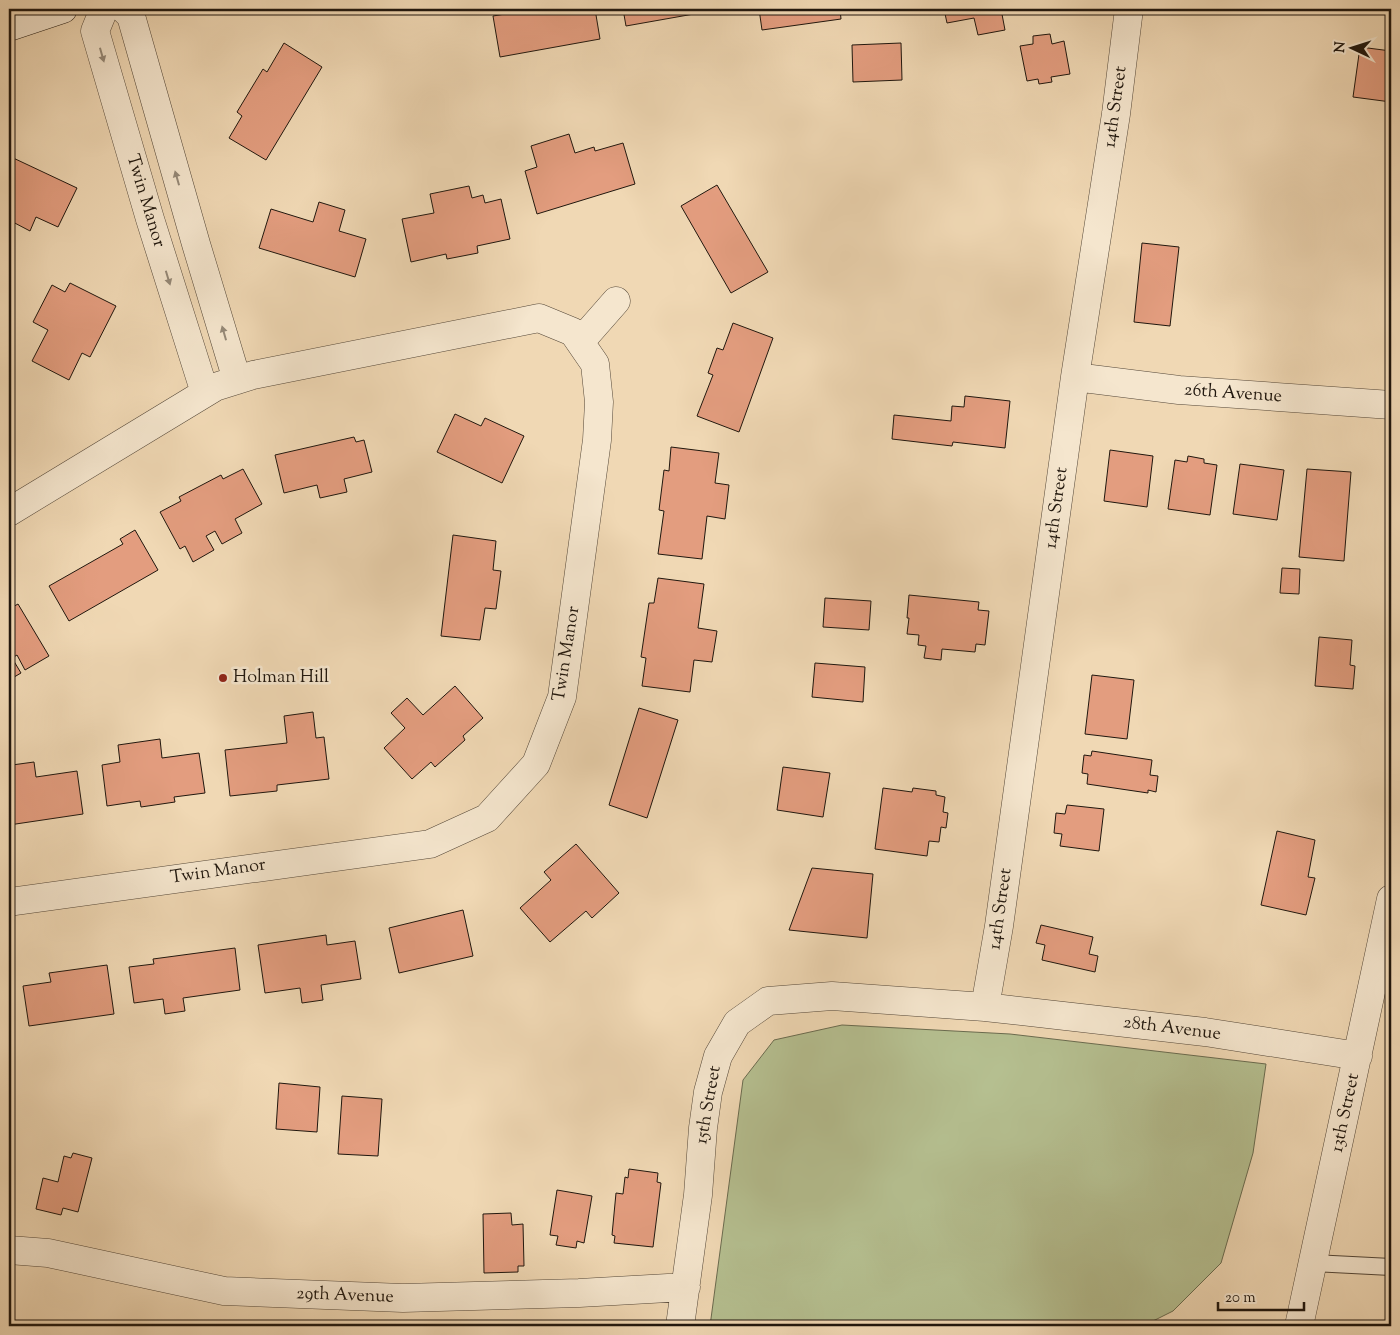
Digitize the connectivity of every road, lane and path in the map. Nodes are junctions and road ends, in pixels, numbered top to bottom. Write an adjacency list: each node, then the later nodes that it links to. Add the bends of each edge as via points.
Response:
1 (63, 9): 5 (street)
2 (104, 9): 10 (street, Twin Manor, one-way to 10, via 95,32 152,228)
3 (124, 9): 9 (street, Twin Manor, one-way to 3, via 131,16)
4 (1129, 9): 8 (street, 14th Street)
5 (9, 27)
6 (616, 301): 7 (street)
7 (580, 342): 9 (street, Twin Manor, via 573,332 539,318); 14 (street, Twin Manor, via 595,364 598,440 562,698 536,764 487,818 430,844)
8 (1075, 377): 11 (street, 26th Avenue, via 1179,390); 15 (street, 14th Street, via 1000,926)
9 (237, 380): 10 (street, Twin Manor)
10 (205, 393): 12 (street, Twin Manor)
11 (1391, 405)
12 (9, 512)
13 (1391, 899): 16 (street, 13th Street)
14 (9, 902)
15 (985, 1007): 16 (street, 28th Avenue, via 1205,1032); 20 (street, 15th Street, via 832,996 768,1001 737,1023 718,1056 708,1092)
16 (1358, 1056): 18 (street, 13th Street)
17 (9, 1250): 20 (street, 29th Avenue, via 48,1253 224,1292 402,1298 579,1294)
18 (1313, 1263): 19 (lane); 22 (street, 13th Street)
19 (1391, 1266)
20 (686, 1287): 21 (street, 15th Street)
21 (680, 1326)
22 (1299, 1326)

